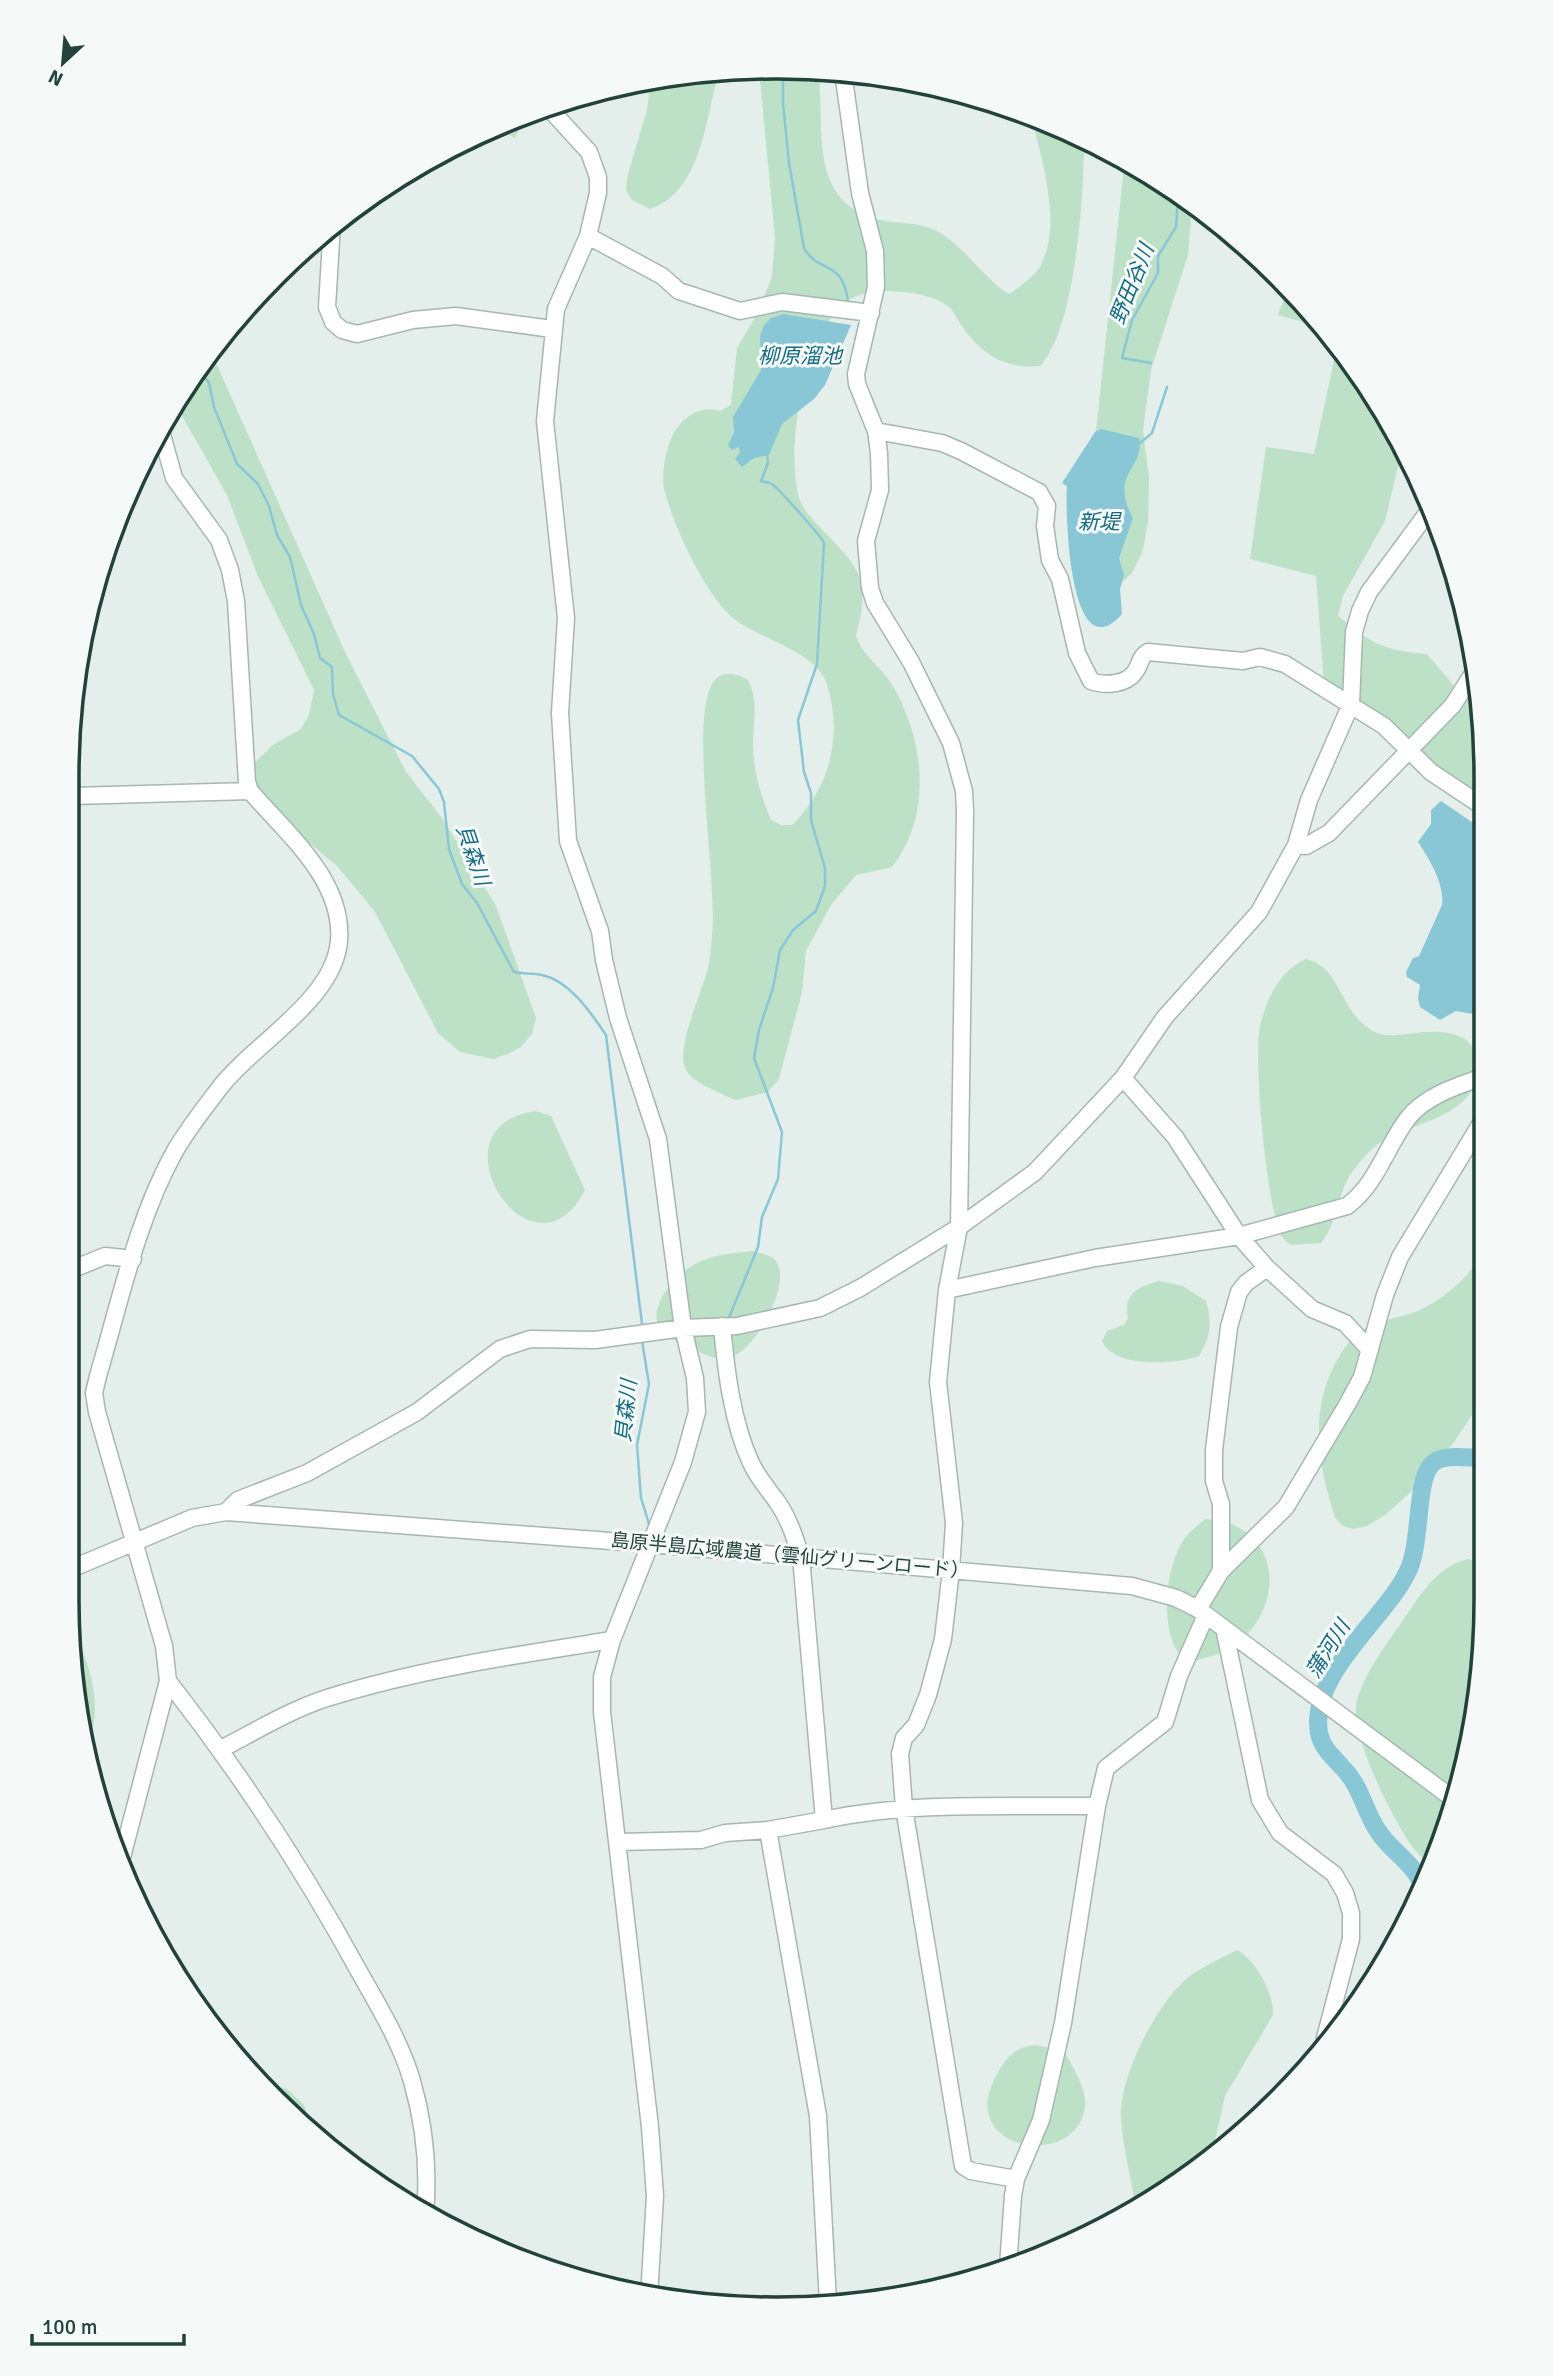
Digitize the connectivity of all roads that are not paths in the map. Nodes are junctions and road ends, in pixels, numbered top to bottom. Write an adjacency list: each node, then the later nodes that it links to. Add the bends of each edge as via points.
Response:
1 (844, 82): 5 (street, via 860,193 875,251 876,287)
2 (556, 115): 3 (street, via 595,163 598,192)
3 (588, 236): 5 (street, via 679,291 740,311 782,302); 6 (street, via 563,290)
4 (331, 240): 6 (street, via 327,307 342,330 357,334 413,320 456,316)
5 (857, 311): 7 (street, via 857,384)
6 (552, 329): 27 (street, via 545,421 566,618 559,713 568,841 600,931 618,1018 657,1139)
7 (876, 431): 11 (street, via 952,447 1039,492 1047,506 1050,560 1060,579 1077,653 1091,681 1126,680 1148,652 1243,661 1260,657 1285,664); 20 (street, via 880,490 866,541 870,588 951,743 964,791)
8 (164, 443): 13 (street, via 174,478 219,540 230,570)
9 (1424, 517): 11 (street, via 1360,611 1354,632)
10 (1468, 682): 12 (street, via 1453,705)
11 (1351, 704): 12 (street); 16 (street, via 1309,800)
12 (1410, 748): 15 (street, via 1431,772); 16 (street, via 1329,833 1306,846)
13 (250, 791): 14 (street); 22 (street, via 330,888 339,939 335,962 321,987 225,1081 193,1124 159,1185)
14 (79, 796)
15 (1474, 801)
16 (1296, 845): 17 (street, via 1259,912 1165,1017)
17 (1123, 1078): 20 (street, via 1035,1172); 21 (street, via 1175,1137)
18 (1474, 1080): 21 (street, via 1422,1104 1409,1117 1360,1197 1347,1206)
19 (1474, 1135): 28 (street, via 1400,1257)
20 (959, 1227): 25 (street); 26 (street, via 820,1308)
21 (1239, 1236): 24 (street); 25 (street, via 1095,1258)
22 (132, 1259): 23 (street, via 105,1256); 30 (street, via 94,1393)
23 (79, 1267)
24 (1266, 1268): 28 (street, via 1312,1309 1345,1323); 35 (street, via 1239,1292 1229,1327 1214,1450 1214,1481 1221,1504)
25 (947, 1290): 34 (street, via 938,1382 954,1523)
26 (722, 1326): 27 (street); 32 (street, via 742,1439 760,1480 791,1527)
27 (683, 1328): 29 (street, via 595,1340 530,1339 500,1349 417,1412 307,1473 238,1500); 31 (street, via 695,1378 697,1412 683,1462)
28 (1370, 1350): 35 (street, via 1348,1403 1286,1507)
29 (226, 1512): 30 (street, 島原半島広域農道（雲仙グリーンロード）, via 192,1518); 31 (street, 島原半島広域農道（雲仙グリーンロード）)
30 (134, 1542): 33 (street, 島原半島広域農道（雲仙グリーンロード）); 39 (street, via 164,1646)
31 (650, 1544): 32 (street, 島原半島広域農道（雲仙グリーンロード）); 38 (street)
32 (801, 1557): 34 (street, 島原半島広域農道（雲仙グリーンロード）); 44 (street)
33 (79, 1565)
34 (951, 1570): 36 (street, 島原半島広域農道（雲仙グリーンロード）, via 1132,1586 1176,1598); 43 (street, via 934,1672 916,1725 904,1738 900,1754)
35 (1221, 1571): 36 (street)
36 (1202, 1612): 37 (street, 島原半島広域農道（雲仙グリーンロード）); 42 (street, via 1165,1722 1107,1768)
37 (1224, 1628): 41 (street, 島原半島広域農道（雲仙グリーンロード）); 48 (street, via 1260,1800 1280,1833 1334,1874 1351,1913 1351,1939)
38 (612, 1640): 40 (street, via 412,1676 327,1698); 46 (street, via 602,1677 602,1712)
39 (167, 1681): 40 (street); 47 (street)
40 (221, 1749): 50 (street, via 341,1938 394,2036 412,2081 422,2132)
41 (1446, 1794)
42 (1097, 1806): 43 (street); 49 (street, via 1063,2023 1041,2120)
43 (904, 1808): 44 (street); 49 (street, via 962,2166)
44 (824, 1820): 45 (street)
45 (768, 1830): 46 (street, via 701,1840); 53 (street, via 818,2116)
46 (619, 1842): 52 (street, via 654,2182)
47 (125, 1847)
48 (1328, 2026)
49 (1016, 2179): 51 (street)
50 (426, 2203)
51 (1009, 2257)
52 (650, 2285)
53 (828, 2295)

